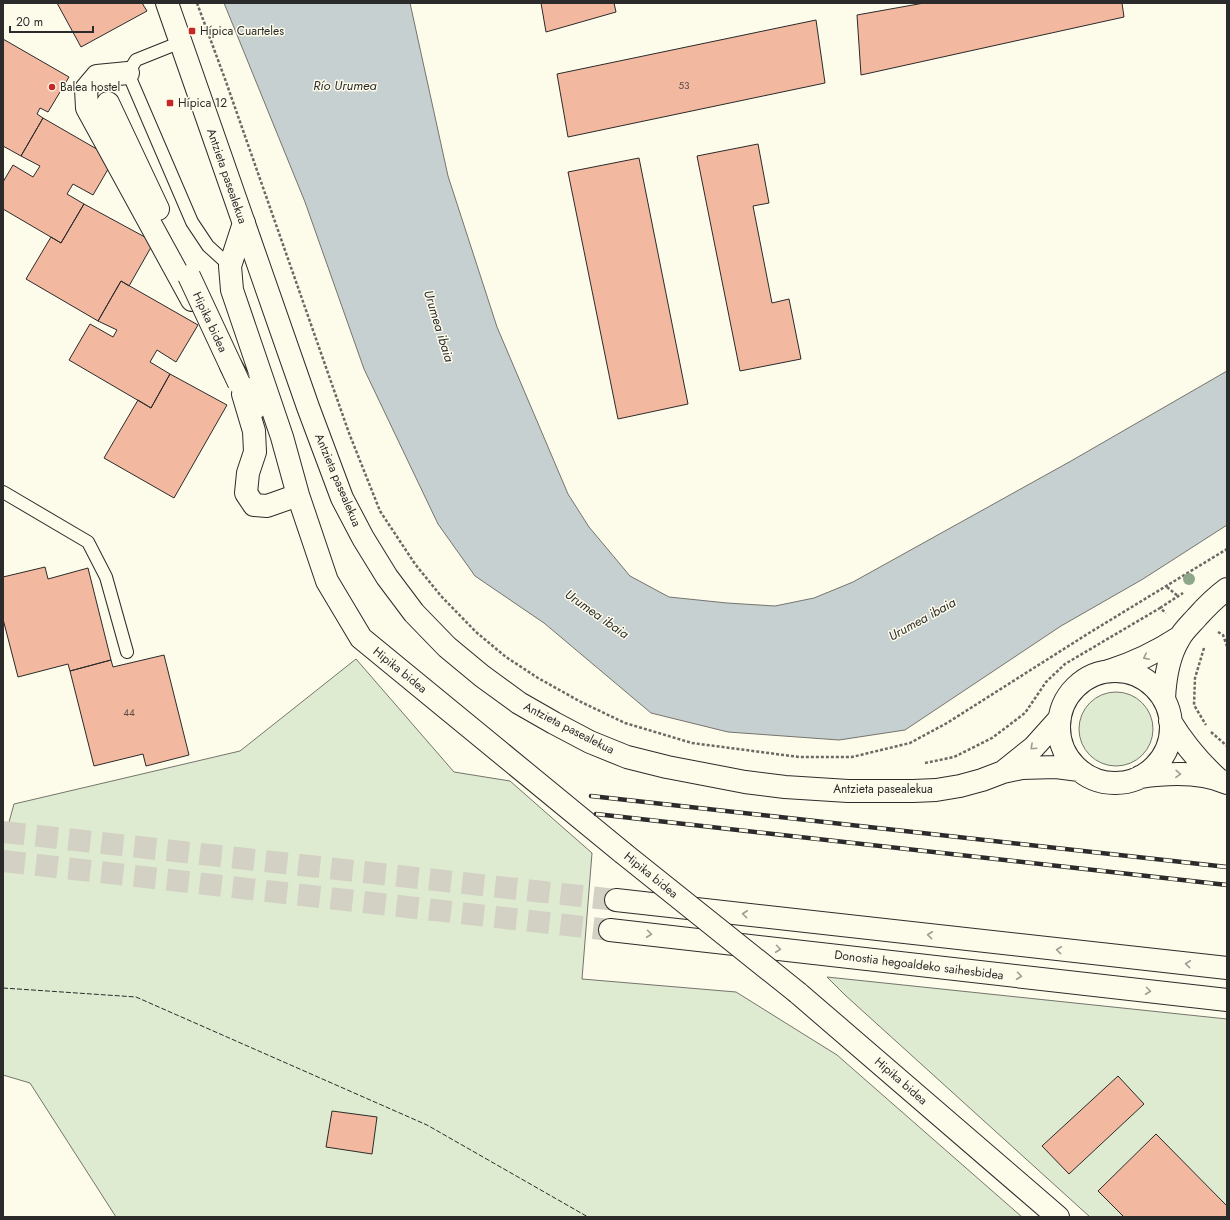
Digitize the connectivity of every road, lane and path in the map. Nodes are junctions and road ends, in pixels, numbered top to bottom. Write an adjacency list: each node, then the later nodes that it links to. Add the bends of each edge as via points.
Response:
1 (167, 3): 3 (main road, Antzieta pasealekua)
2 (197, 3): 14 (path, via 349,433 380,511 415,564 441,596 476,632 506,657 538,678 624,723 692,743 799,756 852,757 910,743 947,723)
3 (181, 42): 4 (lane, via 136,60); 6 (main road, Antzieta pasealekua)
4 (128, 73): 7 (lane, via 192,222 208,246); 8 (main road, via 97,76 86,89 87,108)
5 (108, 103): 11 (main road, Hipika bidea, bridge, via 239,383 254,431 255,452 248,473)
6 (244, 223): 7 (main road, Hipika bidea); 30 (main road, Antzieta pasealekua, via 342,498 363,538 387,577 414,613 447,646 519,703 590,742 627,757 744,782 848,790 913,791 960,786)
7 (230, 266): 12 (main road, Hipika bidea, via 232,290 282,437)
8 (255, 408)
9 (248, 435): 11 (main road, via 238,477)
10 (3, 492): 22 (lane, via 88,542 106,577)
11 (246, 494): 12 (main road, via 254,504 267,506)
12 (298, 495): 37 (main road, Hipika bidea, bridge, via 328,581 361,638 798,993)
13 (1227, 549): 14 (path)
14 (1167, 586): 16 (path)
15 (1227, 589): 19 (main road)
16 (1182, 600)
17 (1169, 615): 28 (path, via 1160,608 1065,664 1046,682 1025,713 992,738 954,757)
18 (1215, 628): 21 (path, via 1223,636)
19 (1180, 637): 23 (main road, one-way to 23, via 1140,660); 24 (main road, via 1168,667)
20 (1203, 645): 27 (path, via 1204,651 1195,678 1194,705 1208,730)
21 (1227, 646)
22 (127, 652)
23 (1109, 671): 24 (main road, via 1136,675 1147,681); 25 (main road, via 1082,682 1064,704)
24 (1164, 699): 26 (main road)
25 (1060, 718): 29 (main road, via 1063,747); 30 (main road, Antzieta pasealekua, one-way to 30, via 1034,747)
26 (1170, 721): 31 (main road, via 1167,748 1151,769); 32 (main road, via 1204,767)
27 (1227, 746)
28 (919, 765)
29 (1079, 770): 30 (main road, Antzieta pasealekua, via 1041,767); 31 (main road, via 1102,781 1128,781)
30 (1003, 772)
31 (1140, 777): 32 (main road, one-way to 32, via 1180,774)
32 (1223, 781)
33 (616, 900): 35 (main road, one-way to 33)
34 (610, 930): 36 (main road, Donostia hegoaldeko saihesbidea, one-way to 36)
35 (1227, 968)
36 (1227, 1000)
37 (1058, 1217)

